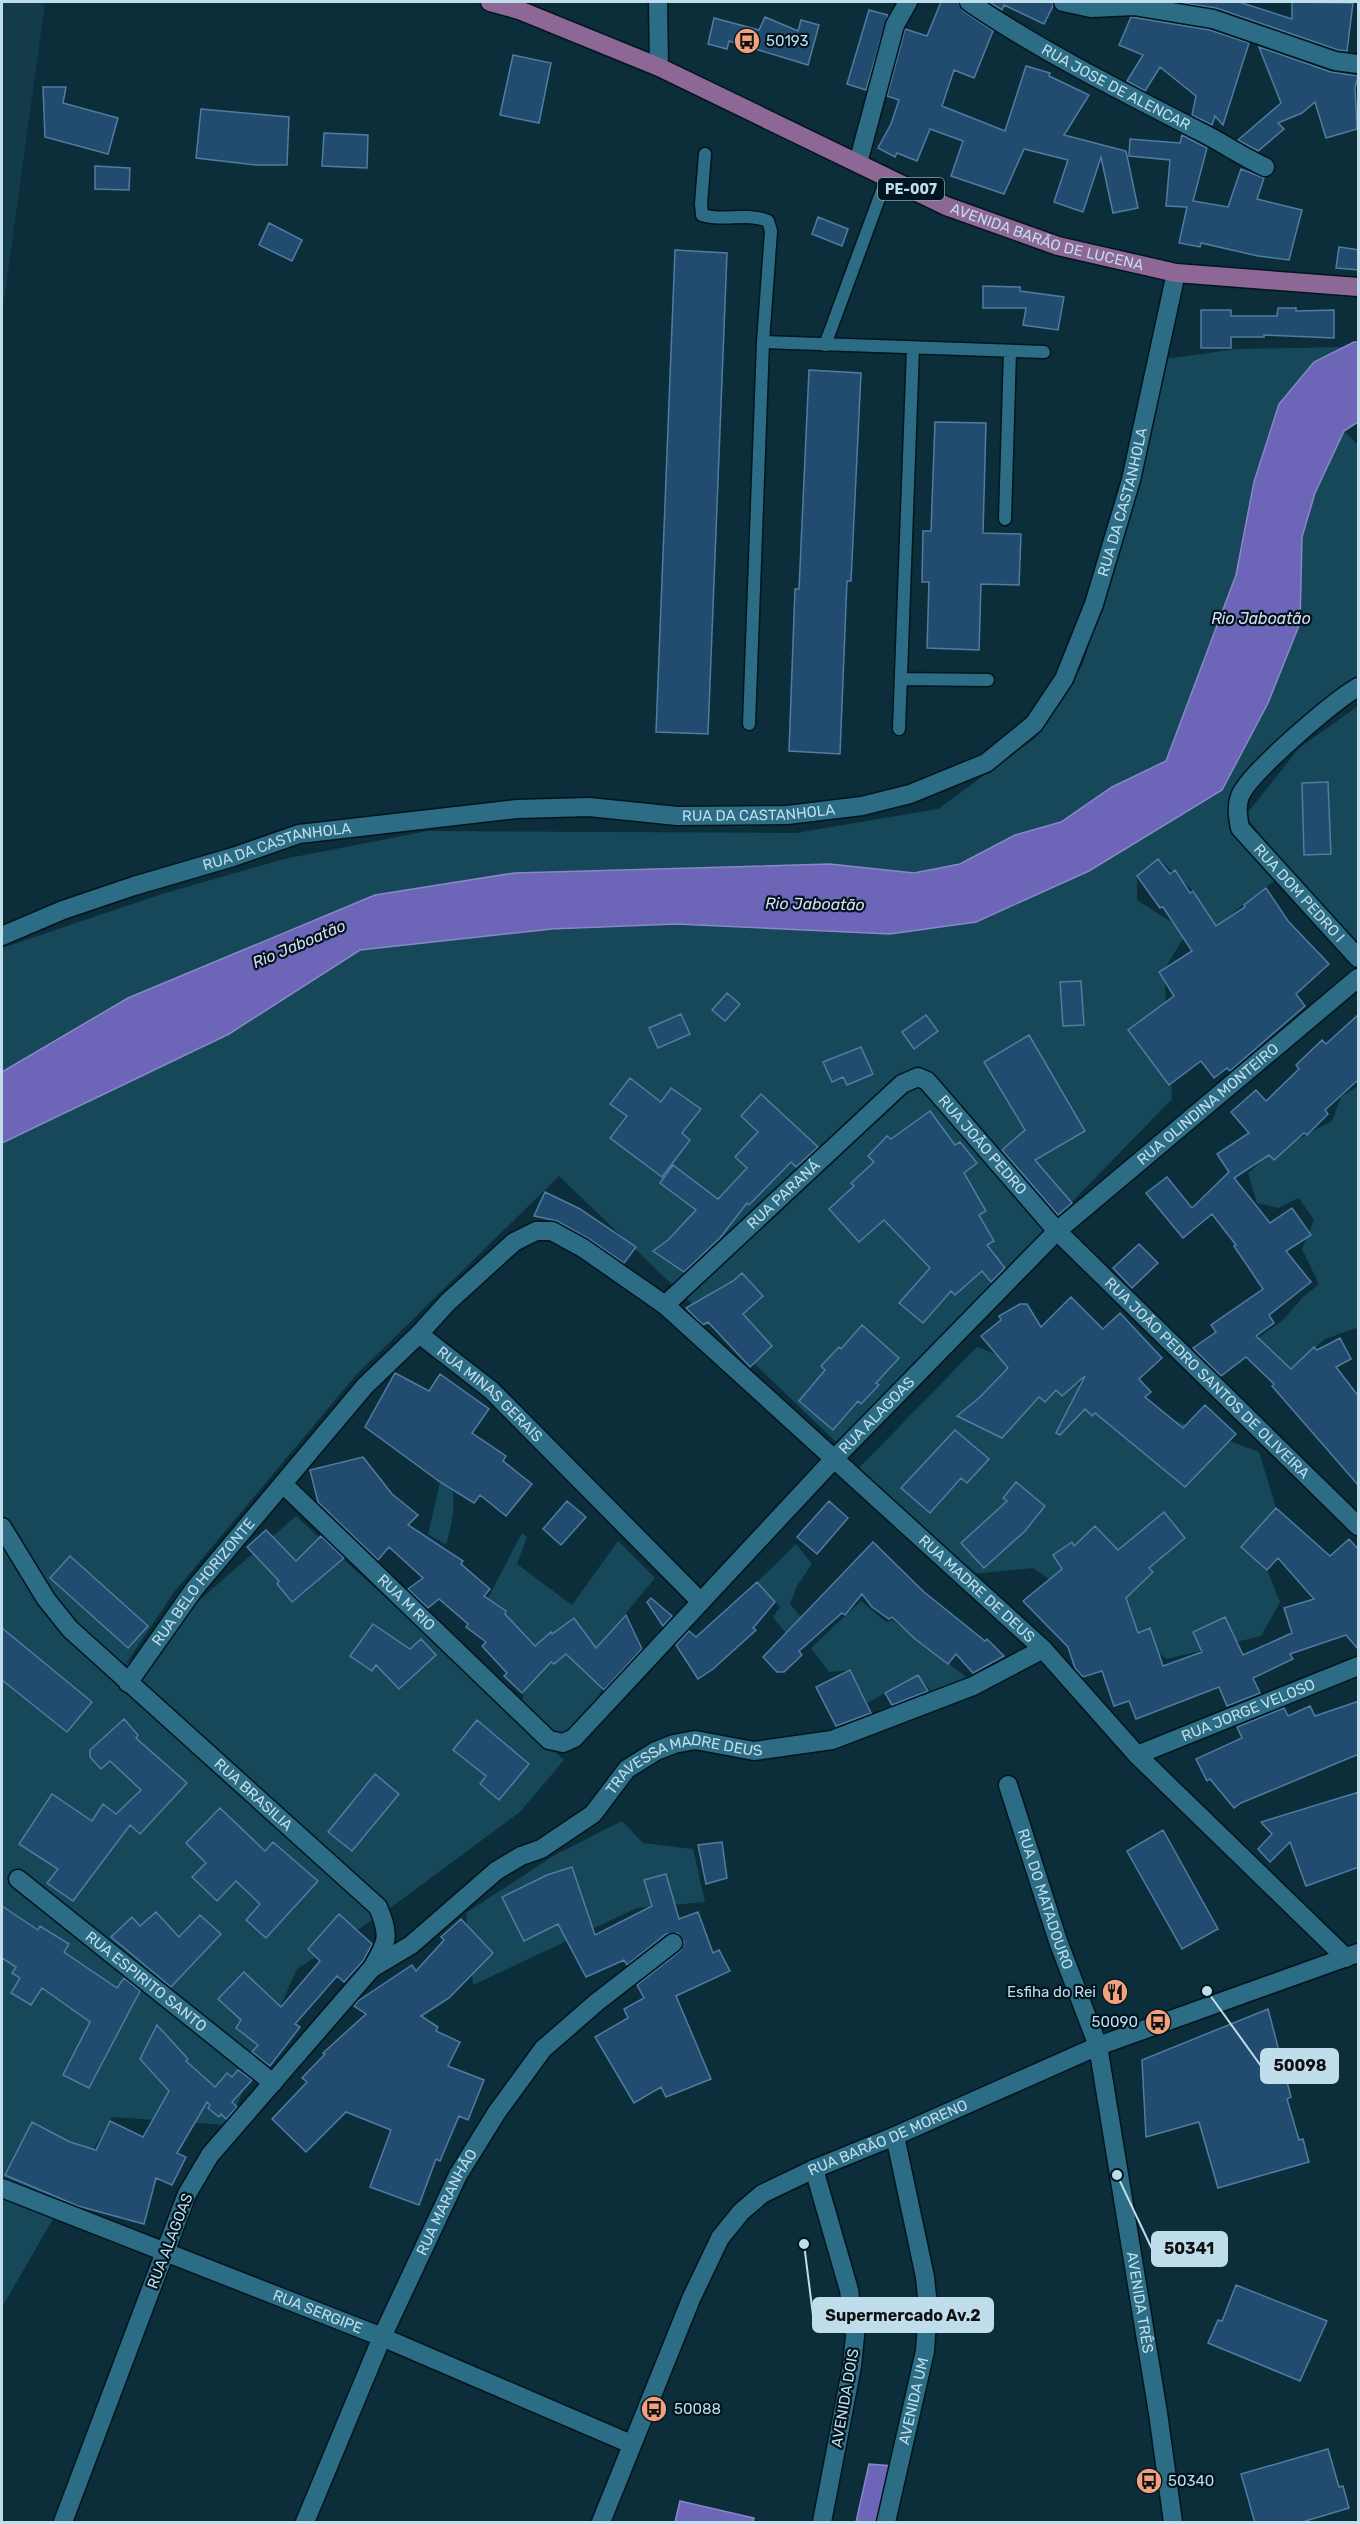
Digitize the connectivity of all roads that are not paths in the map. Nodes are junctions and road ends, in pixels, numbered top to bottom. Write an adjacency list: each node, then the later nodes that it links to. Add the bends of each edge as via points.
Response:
1 (490, 2): 8 (main road, AVENIDA BARÃO DE LUCENA / PE-007)
2 (658, 2): 8 (street)
3 (908, 2): 10 (street, via 895,26)
4 (969, 2): 11 (street, RUA JOSE DE ALENCAR, via 1134,99)
5 (1063, 2): 6 (street, via 1091,8)
6 (1135, 4): 7 (street, via 1213,19 1335,61)
7 (1359, 64)
8 (659, 67): 10 (main road, AVENIDA BARÃO DE LUCENA / PE-007)
9 (705, 154): 15 (lane, via 702,215 759,217 768,221 771,231)
10 (858, 163): 12 (main road, AVENIDA BARÃO DE LUCENA / PE-007)
11 (1265, 167)
12 (887, 177): 13 (main road, AVENIDA BARÃO DE LUCENA / PE-007, via 946,206 1058,246); 16 (lane)
13 (1176, 273): 14 (main road, AVENIDA BARÃO DE LUCENA / PE-007); 26 (street, RUA DA CASTANHOLA, via 1131,480 1094,604 1064,679 1034,724 986,763 900,796 862,806 788,815 677,816 589,807 517,809 299,834 63,910)
14 (1359, 287)
15 (763, 342): 16 (lane); 24 (lane)
16 (825, 345): 17 (lane)
17 (913, 348): 18 (lane); 21 (lane)
18 (1010, 351): 19 (lane); 20 (lane)
19 (1044, 352)
20 (1005, 519)
21 (901, 679): 22 (lane); 25 (lane)
22 (988, 680)
23 (1359, 687): 27 (street, RUA DOM PEDRO I, via 1266,764 1241,794 1237,808 1240,828)
24 (749, 724)
25 (899, 729)
26 (2, 936)
27 (1359, 958)
28 (1359, 978): 30 (street, RUA OLINDINA MONTEIRO)
29 (902, 1084): 30 (street, RUA JOÃO PEDRO, via 913,1077 927,1081); 31 (street, RUA PARANÁ)
30 (1057, 1231): 33 (street, RUA ALAGOAS); 35 (street, RUA JOÃO PEDRO SANTOS DE OLIVEIRA)
31 (665, 1305): 32 (street, RUA MADRE DE DEUS, via 583,1248 552,1231 536,1231 514,1242); 33 (street, RUA MADRE DE DEUS)
32 (419, 1334): 34 (street, via 365,1386); 37 (street, RUA MINAS GERAIS, via 491,1390)
33 (834, 1459): 37 (street, RUA ALAGOAS); 38 (street, RUA MADRE DE DEUS)
34 (283, 1484): 40 (street, RUA BELO HORIZONTE, via 195,1588); 41 (street, RUA M RIO)
35 (1359, 1526)
36 (2, 1527): 40 (street, RUA BRASILIA, via 46,1599 70,1629)
37 (701, 1602): 41 (street, RUA ALAGOAS, via 574,1738 556,1743)
38 (1043, 1649): 42 (street, RUA MADRE DE DEUS); 48 (street, TRAVESSA MADRE DEUS, via 973,1686 832,1740 754,1750 695,1740 656,1750 627,1769 593,1814 575,1828 496,1871 411,1945)
39 (1359, 1666): 42 (street, RUA JORGE VELOSO)
40 (128, 1683): 45 (street, RUA BRASILIA)
41 (530, 1722)
42 (1137, 1755): 47 (street, RUA MADRE DE DEUS)
43 (1008, 1785): 49 (street, RUA DO MATADOURO, via 1058,1941)
44 (18, 1879): 50 (street, RUA ESPIRITO SANTO)
45 (378, 1907): 48 (street, RUA ALAGOAS, via 388,1938)
46 (673, 1943): 55 (street, RUA MARANHÃO, via 543,2049 458,2175)
47 (1352, 1956): 49 (street, RUA BARÃO DE MORENO)
48 (372, 1968): 50 (street, RUA ALAGOAS)
49 (1098, 2046): 51 (street, RUA BARÃO DE MORENO); 62 (street, AVENIDA TRÊS)
50 (273, 2083): 54 (street, RUA ALAGOAS, via 210,2155 187,2194)
51 (895, 2136): 52 (street, RUA BARÃO DE MORENO); 61 (street, AVENIDA UM, via 926,2277 928,2307 925,2351)
52 (814, 2169): 56 (street, RUA BARÃO DE MORENO, via 762,2194 720,2238); 60 (street, AVENIDA DOIS, via 849,2290 855,2336)
53 (2, 2188): 54 (street, RUA SERGIPE)
54 (164, 2252): 55 (street, RUA SERGIPE); 57 (street, RUA ALAGOAS)
55 (382, 2337): 56 (street, RUA SERGIPE); 58 (street, RUA MARANHÃO)
56 (631, 2444): 59 (street, RUA BARÃO DE MORENO)
57 (63, 2523)
58 (305, 2523)
59 (601, 2523)
60 (822, 2523)
61 (886, 2523)
62 (1173, 2523)

